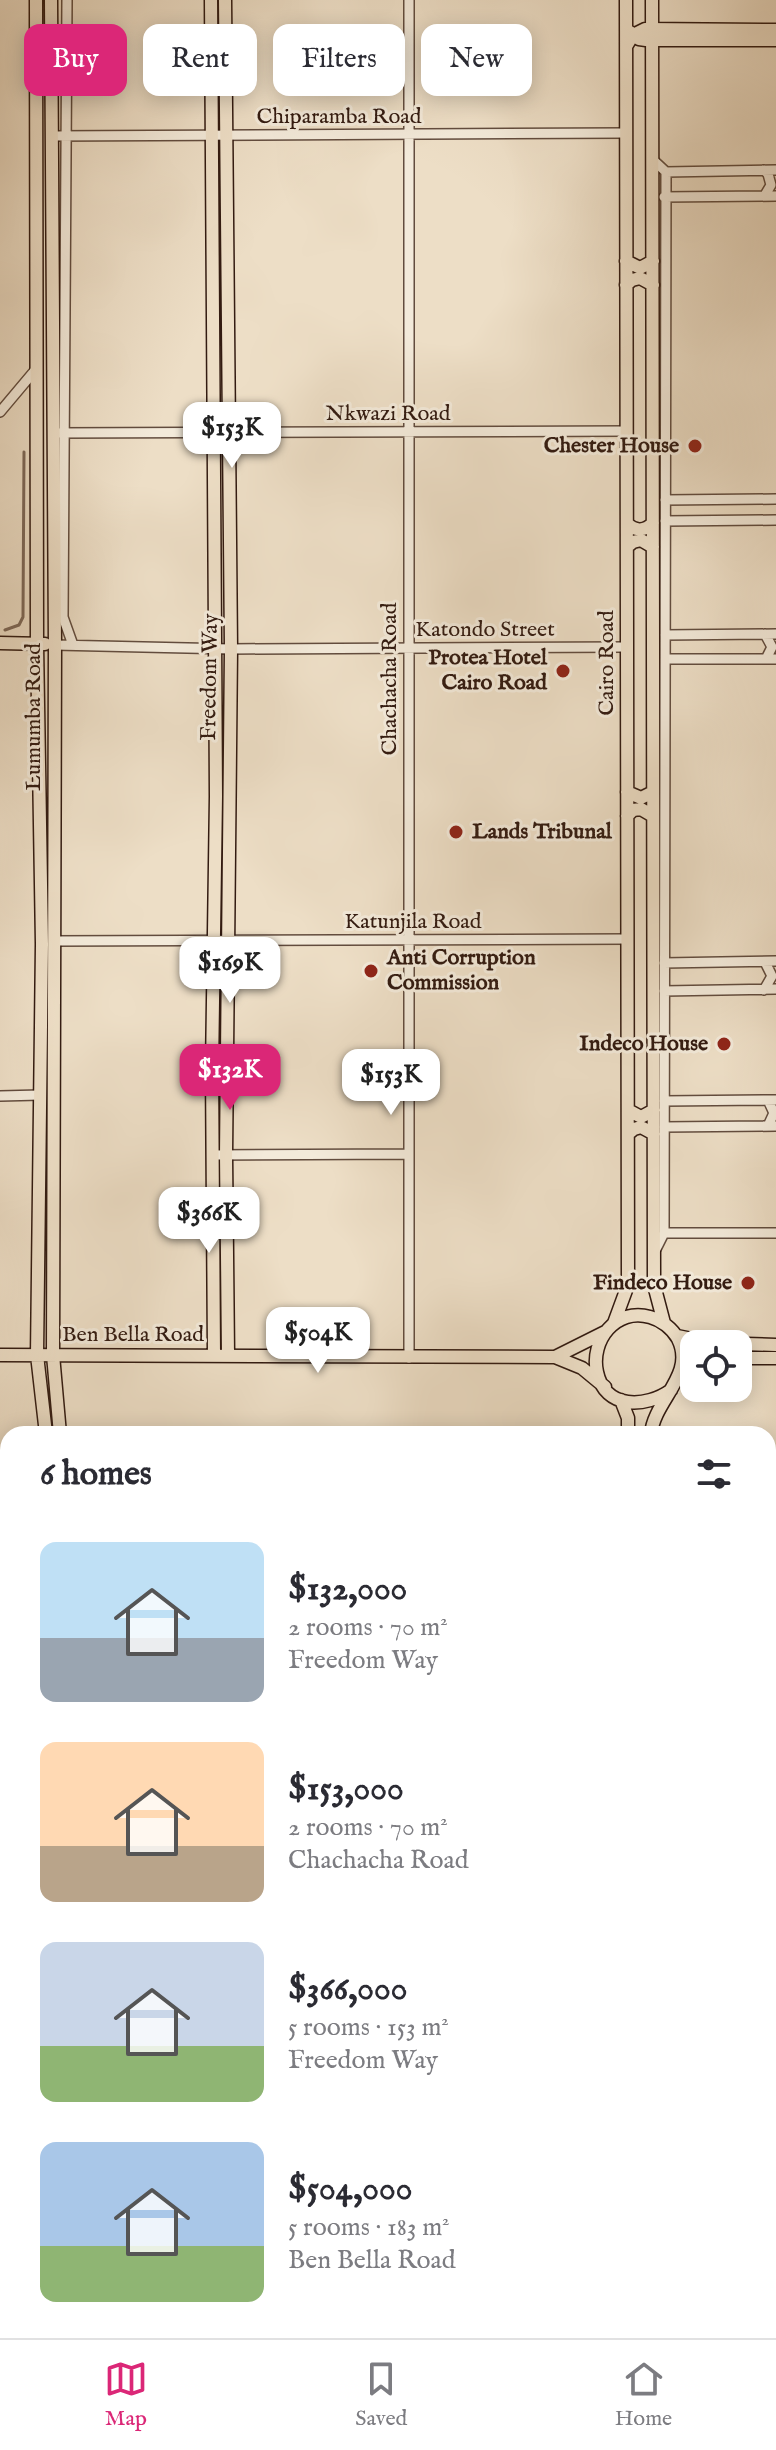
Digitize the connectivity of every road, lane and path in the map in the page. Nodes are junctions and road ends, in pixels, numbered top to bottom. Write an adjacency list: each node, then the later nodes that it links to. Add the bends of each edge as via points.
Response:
1 (36, 0): 34 (main road, Lumumba Road)
2 (51, 0): 18 (main road, Lumumba Road)
3 (67, 0): 19 (street)
4 (211, 0): 17 (main road, Freedom Way)
5 (225, 0): 17 (main road, Freedom Way)
6 (409, 0): 16 (street, Chachacha Road)
7 (626, 0): 9 (main road, Cairo Road)
8 (652, 6): 11 (main road, Cairo Road); 12 (main road)
9 (630, 30): 11 (main road); 15 (main road, Cairo Road)
10 (776, 30): 12 (main road)
11 (652, 34): 12 (main road); 14 (main road, Cairo Road)
12 (669, 34): 13 (main road); 14 (main road)
13 (776, 40)
14 (652, 56): 20 (main road, Cairo Road)
15 (626, 133): 16 (street, Chiparamba Road); 28 (main road, Cairo Road)
16 (409, 134): 17 (street, Chiparamba Road); 37 (street, Chachacha Road)
17 (218, 135): 19 (street, Chiparamba Road); 39 (main road, Freedom Way); 40 (main road, Freedom Way)
18 (51, 136): 19 (street, Chiparamba Road); 38 (main road, Lumumba Road)
19 (65, 136): 38 (street)
20 (652, 159): 23 (street); 27 (main road, Cairo Road)
21 (764, 170): 22 (street); 23 (street); 24 (street, via 771,185)
22 (776, 170)
23 (666, 172): 25 (street)
24 (765, 195): 25 (street); 26 (street)
25 (666, 196): 27 (street); 33 (street)
26 (776, 196)
27 (653, 206): 29 (main road, Cairo Road)
28 (626, 261): 29 (main road, via 640,268); 30 (main road, Cairo Road)
29 (653, 261): 31 (main road, Cairo Road)
30 (626, 285): 31 (main road, via 640,278); 36 (main road, Cairo Road)
31 (653, 285): 32 (main road, Cairo Road)
32 (653, 334): 33 (street); 42 (main road, Cairo Road)
33 (666, 348): 41 (street)
34 (37, 368): 35 (street); 54 (main road, Lumumba Road)
35 (0, 412)
36 (627, 431): 37 (street, Nkwazi Road); 47 (main road, Cairo Road)
37 (408, 432): 39 (street, Nkwazi Road); 59 (street, Chachacha Road)
38 (59, 433): 40 (street, Nkwazi Road); 55 (main road, Lumumba Road); 56 (street, via 63,617)
39 (230, 433): 40 (street, Nkwazi Road); 60 (main road, Freedom Way)
40 (214, 434): 58 (main road, Freedom Way)
41 (666, 437): 42 (street); 44 (street)
42 (653, 452): 46 (main road, Cairo Road)
43 (771, 499): 44 (street); 45 (street)
44 (665, 500): 46 (street)
45 (771, 520): 46 (street)
46 (659, 522): 47 (main road, via 641,530); 49 (main road, Cairo Road); 50 (street)
47 (627, 523): 48 (main road, Cairo Road)
48 (627, 547): 49 (main road, via 641,540); 57 (main road, Cairo Road)
49 (653, 547): 50 (main road, Cairo Road)
50 (659, 614): 52 (street); 64 (main road, Cairo Road)
51 (771, 634): 52 (street); 62 (street)
52 (665, 635): 61 (street)
53 (0, 643): 54 (main road)
54 (37, 644): 55 (main road); 83 (main road, Lumumba Road)
55 (55, 645): 56 (street, Katondo Street); 72 (main road, Lumumba Road)
56 (73, 645): 58 (street, Katondo Street)
57 (627, 647): 59 (street, Katondo Street); 65 (main road, Cairo Road)
58 (214, 648): 60 (street, Katondo Street); 73 (main road, Freedom Way)
59 (408, 648): 60 (street, Katondo Street); 71 (street, Chachacha Road)
60 (231, 649): 74 (main road, Freedom Way)
61 (665, 659): 62 (street); 63 (street)
62 (771, 659)
63 (665, 708): 64 (street); 69 (street)
64 (653, 717): 66 (main road, Cairo Road)
65 (627, 792): 66 (main road, via 641,798); 67 (main road, Cairo Road)
66 (653, 792): 68 (main road, Cairo Road)
67 (627, 816): 68 (main road, via 641,809); 70 (main road, Cairo Road)
68 (653, 816): 69 (main road, Cairo Road)
69 (659, 846): 76 (street); 80 (main road, Cairo Road)
70 (627, 939): 71 (street, Katunjila Road); 87 (main road, Cairo Road)
71 (408, 940): 74 (street, Katunjila Road); 91 (street, Chachacha Road)
72 (54, 941): 73 (street, Katunjila Road); 104 (main road, Lumumba Road)
73 (213, 941): 74 (street, Katunjila Road); 81 (main road, Freedom Way)
74 (228, 941): 82 (main road, Freedom Way)
75 (770, 962): 76 (street); 78 (street, via 772,976)
76 (664, 963): 79 (street)
77 (776, 989): 78 (street)
78 (764, 990): 79 (street)
79 (664, 991): 80 (street)
80 (659, 1025): 86 (main road, Cairo Road)
81 (212, 1069): 82 (main road); 92 (main road, Freedom Way)
82 (227, 1069): 92 (main road, Freedom Way)
83 (40, 1095): 84 (street); 103 (main road, Lumumba Road)
84 (0, 1096)
85 (772, 1100): 86 (street); 88 (street)
86 (659, 1106): 87 (main road, via 641,1117); 89 (main road, Cairo Road)
87 (628, 1110): 90 (main road, Cairo Road)
88 (772, 1126): 89 (street)
89 (659, 1131): 90 (main road, via 641,1127); 93 (main road, Cairo Road)
90 (628, 1134): 98 (main road, Cairo Road, via 628,1285)
91 (408, 1154): 92 (street); 107 (street, Chachacha Road)
92 (220, 1155): 105 (main road, Freedom Way)
93 (659, 1170): 94 (street); 96 (main road, Cairo Road)
94 (664, 1233): 95 (street); 96 (street)
95 (776, 1233)
96 (654, 1252): 97 (main road, Cairo Road, via 654,1285)
97 (664, 1323): 98 (main road, via 636,1315); 99 (main road)
98 (610, 1328): 106 (main road, Ben Bella Road); 111 (main road, via 599,1343 596,1360)
99 (677, 1336): 100 (main road); 101 (main road)
100 (776, 1345)
101 (680, 1348)
102 (0, 1355): 103 (main road, Ben Bella Road)
103 (37, 1355): 104 (main road, Ben Bella Road); 114 (main road, Lumumba Road)
104 (53, 1355): 105 (main road, Ben Bella Road); 115 (main road, Lumumba Road)
105 (221, 1355): 107 (main road, Ben Bella Road)
106 (555, 1357): 107 (main road, Ben Bella Road); 111 (main road, Ben Bella Road, via 582,1368)
107 (409, 1358)
108 (752, 1358): 109 (main road)
109 (776, 1358)
110 (680, 1375): 112 (main road)
111 (605, 1387): 113 (main road)
112 (671, 1390): 113 (main road, via 647,1403); 117 (main road)
113 (621, 1400): 116 (main road)
114 (45, 1426)
115 (59, 1426)
116 (628, 1426)
117 (652, 1426)

